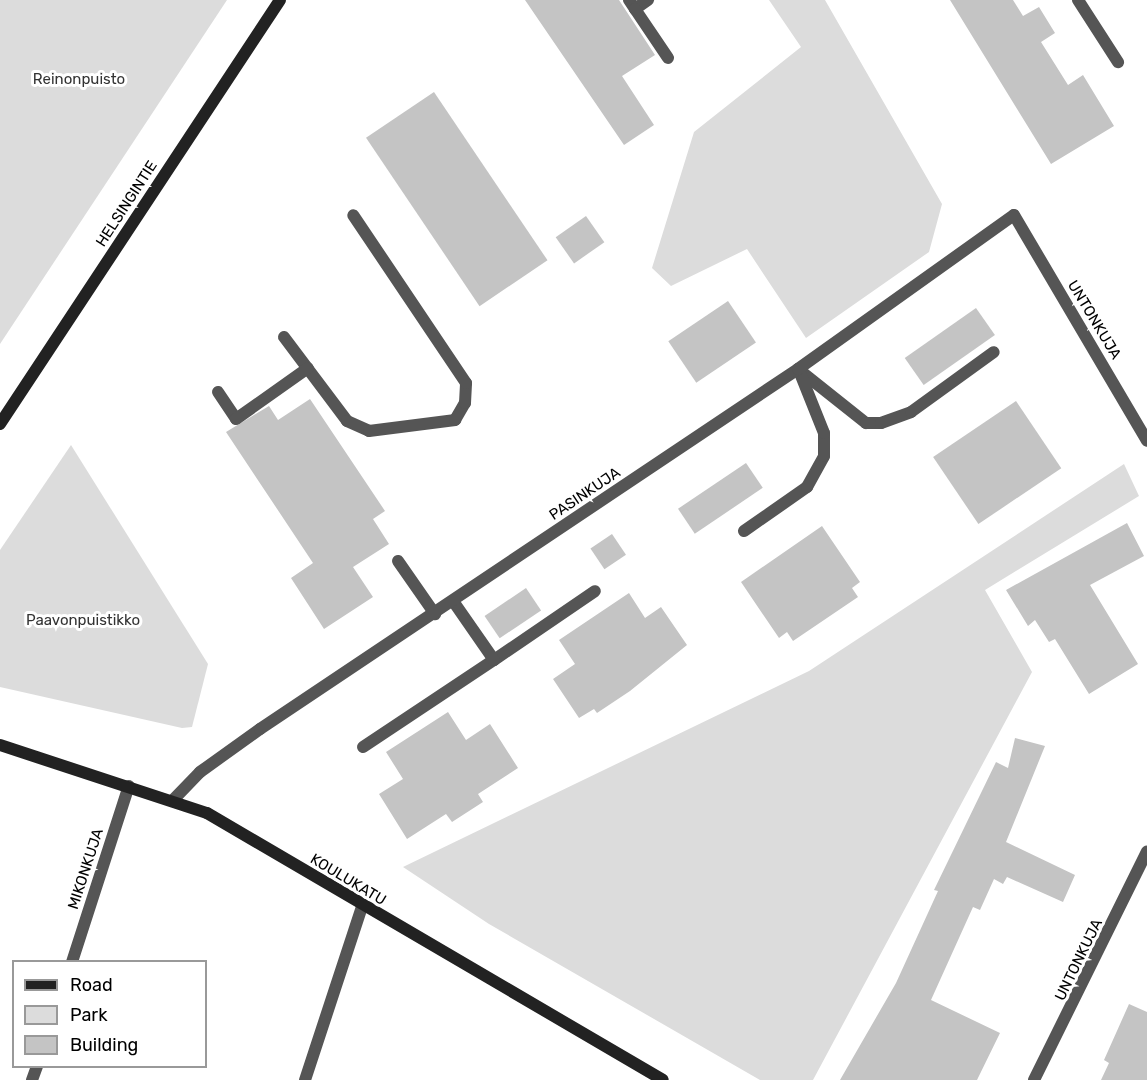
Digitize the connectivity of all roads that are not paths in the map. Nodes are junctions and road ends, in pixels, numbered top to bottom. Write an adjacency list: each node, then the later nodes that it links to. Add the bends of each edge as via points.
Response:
1 (280, 0): 14 (street, HELSINGINTIE)
2 (648, 0): 4 (street)
3 (1078, 0): 6 (street)
4 (632, 4): 5 (street)
5 (668, 58)
6 (1118, 62)
7 (353, 215): 11 (street, via 466,383 465,404 455,420 369,431 347,421)
8 (1014, 215): 12 (street, PASINKUJA); 15 (street, UNTONKUJA)
9 (284, 337): 11 (street)
10 (994, 352): 12 (street, via 911,412 881,423 866,423)
11 (308, 369): 13 (street, via 236,419)
12 (798, 369): 16 (street, via 824,433 824,456 807,487); 19 (street, PASINKUJA)
13 (218, 392)
14 (0, 424)
15 (1147, 441)
16 (744, 531)
17 (398, 561): 20 (street)
18 (595, 591): 21 (street)
19 (453, 601): 20 (street, PASINKUJA); 21 (street)
20 (435, 614): 25 (street, PASINKUJA, via 260,729 200,772)
21 (494, 660): 23 (street)
22 (0, 745): 24 (street, KOULUKATU)
23 (363, 747)
24 (129, 786): 25 (street, KOULUKATU); 28 (street, MIKONKUJA)
25 (174, 799): 27 (street, KOULUKATU, via 207,813)
26 (1147, 851): 31 (street, UNTONKUJA)
27 (362, 907): 29 (street); 30 (street, KOULUKATU)
28 (73, 960)
29 (305, 1080)
30 (663, 1080)
31 (1035, 1080)

